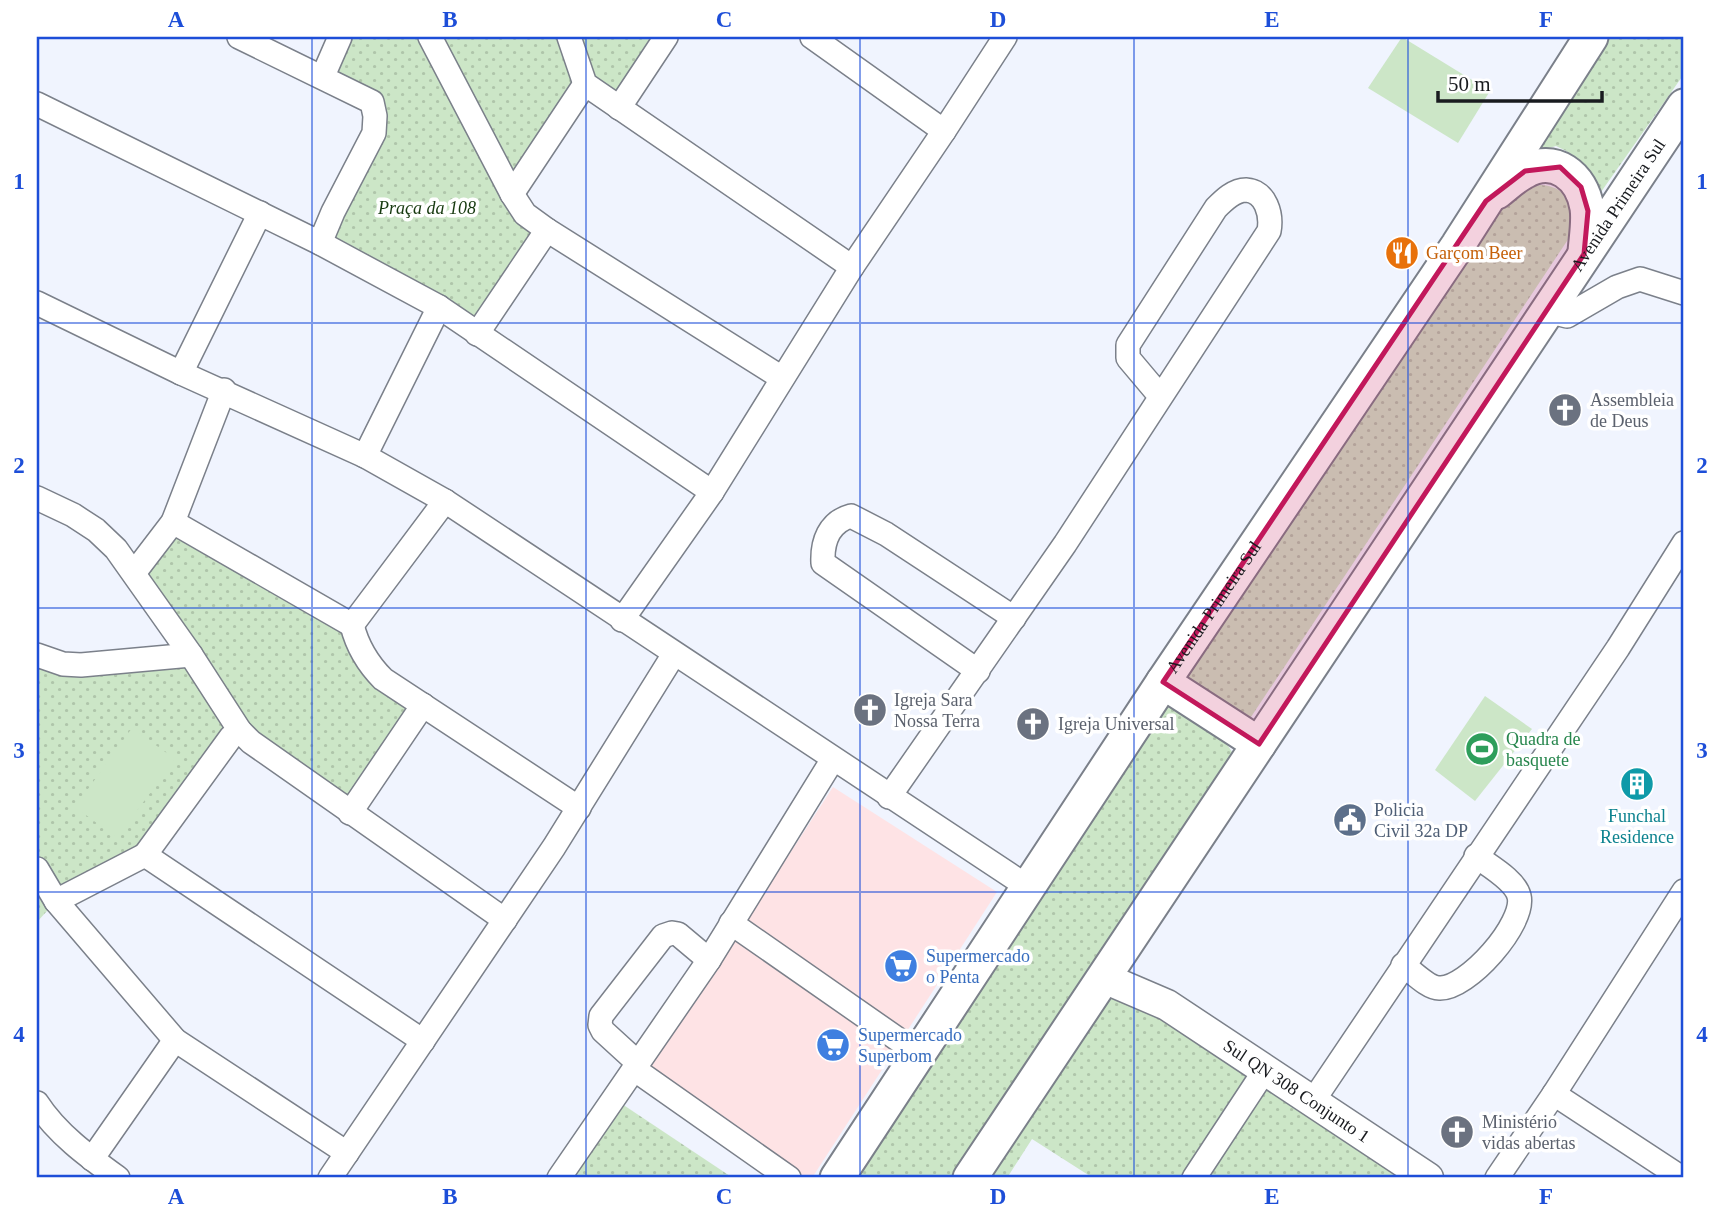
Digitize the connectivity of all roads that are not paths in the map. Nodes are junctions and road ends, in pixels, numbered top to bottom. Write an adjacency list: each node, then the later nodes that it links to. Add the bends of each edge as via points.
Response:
1 (239, 37): 9 (street)
2 (340, 37): 9 (street)
3 (430, 37): 15 (street)
4 (569, 37): 10 (street)
5 (666, 37): 13 (street)
6 (812, 37): 14 (street)
7 (1004, 37): 14 (street)
8 (1591, 37): 16 (main road, Avenida Primeira Sul)
9 (323, 76): 19 (street, via 372,102 376,126)
10 (585, 84): 13 (street); 15 (street)
11 (37, 104): 17 (street)
12 (1684, 106): 20 (main road, Avenida Primeira Sul)
13 (618, 108): 21 (street)
14 (944, 131): 21 (street)
15 (512, 194): 18 (street, via 525,214)
16 (1486, 201): 20 (main road, via 1525,171 1560,167 1575,178 1585,196); 45 (main road, Avenida Primeira Sul)
17 (260, 213): 19 (street); 27 (street)
18 (547, 230): 26 (street); 28 (street)
19 (320, 243): 24 (street)
20 (1584, 254): 25 (main road, Avenida Primeira Sul)
21 (852, 267): 28 (street)
22 (1684, 293): 25 (street, via 1640,279 1616,287 1567,316)
23 (37, 303): 27 (street)
24 (439, 307): 26 (street); 31 (street)
25 (1547, 311): 48 (main road, Avenida Primeira Sul)
26 (477, 334): 32 (street)
27 (181, 373): 29 (street)
28 (782, 377): 32 (street)
29 (224, 390): 31 (street); 35 (street)
30 (1160, 397): 30 (street, via 1269,231 1269,213 1257,193 1237,192 1216,208 1128,345 1128,358); 38 (street)
31 (365, 456): 34 (street)
32 (712, 492): 39 (street)
33 (37, 498): 37 (street, via 96,530)
34 (444, 501): 39 (street); 40 (street)
35 (173, 522): 37 (street); 40 (street)
36 (1684, 543): 54 (street)
37 (135, 573): 42 (street)
38 (1014, 618): 44 (street); 44 (street, via 851,516 828,533 823,563)
39 (622, 620): 41 (street)
40 (352, 625): 46 (street, via 375,671)
41 (674, 654): 49 (street); 51 (street)
42 (191, 655): 43 (street, via 81,665); 47 (street)
43 (37, 656)
44 (978, 671): 50 (street)
45 (1163, 682): 48 (main road); 56 (main road, Avenida Primeira Sul)
46 (423, 705): 51 (street); 52 (street)
47 (240, 731): 52 (street); 53 (street)
48 (1259, 744): 63 (main road, Avenida Primeira Sul)
49 (833, 759): 50 (street); 60 (street)
50 (889, 797): 56 (street)
51 (579, 808): 59 (street)
52 (350, 813): 59 (street)
53 (145, 855): 58 (street); 65 (street)
54 (1476, 856): 62 (street); 62 (street, via 1518,892 1518,911 1507,931 1473,974 1444,989 1435,988)
55 (37, 869): 58 (street)
56 (1028, 887): 66 (main road, Avenida Primeira Sul)
57 (1683, 897): 69 (street)
58 (56, 901): 64 (street)
59 (505, 920): 65 (street)
60 (731, 923): 61 (street); 66 (street)
61 (709, 960): 67 (street); 67 (street, via 677,934 663,936 601,1016 603,1031)
62 (1403, 965): 70 (street)
63 (1111, 968): 68 (street, Sul QN 308 Conjunto 1); 79 (main road, Avenida Primeira Sul)
64 (175, 1040): 72 (street); 73 (street)
65 (423, 1041): 72 (street)
66 (919, 1054): 78 (main road, Avenida Primeira Sul)
67 (636, 1066): 76 (street); 77 (street)
68 (1265, 1070): 70 (street, Sul QN 308 Conjunto 1); 80 (street)
69 (1554, 1094): 82 (street); 83 (street)
70 (1313, 1101): 81 (street, Sul QN 308 Conjunto 1)
71 (40, 1120): 73 (street)
72 (347, 1153): 75 (street)
73 (92, 1159): 74 (street)
74 (118, 1178)
75 (330, 1178)
76 (559, 1178)
77 (789, 1178)
78 (836, 1178)
79 (970, 1178)
80 (1194, 1178)
81 (1428, 1178)
82 (1497, 1178)
83 (1682, 1178)

